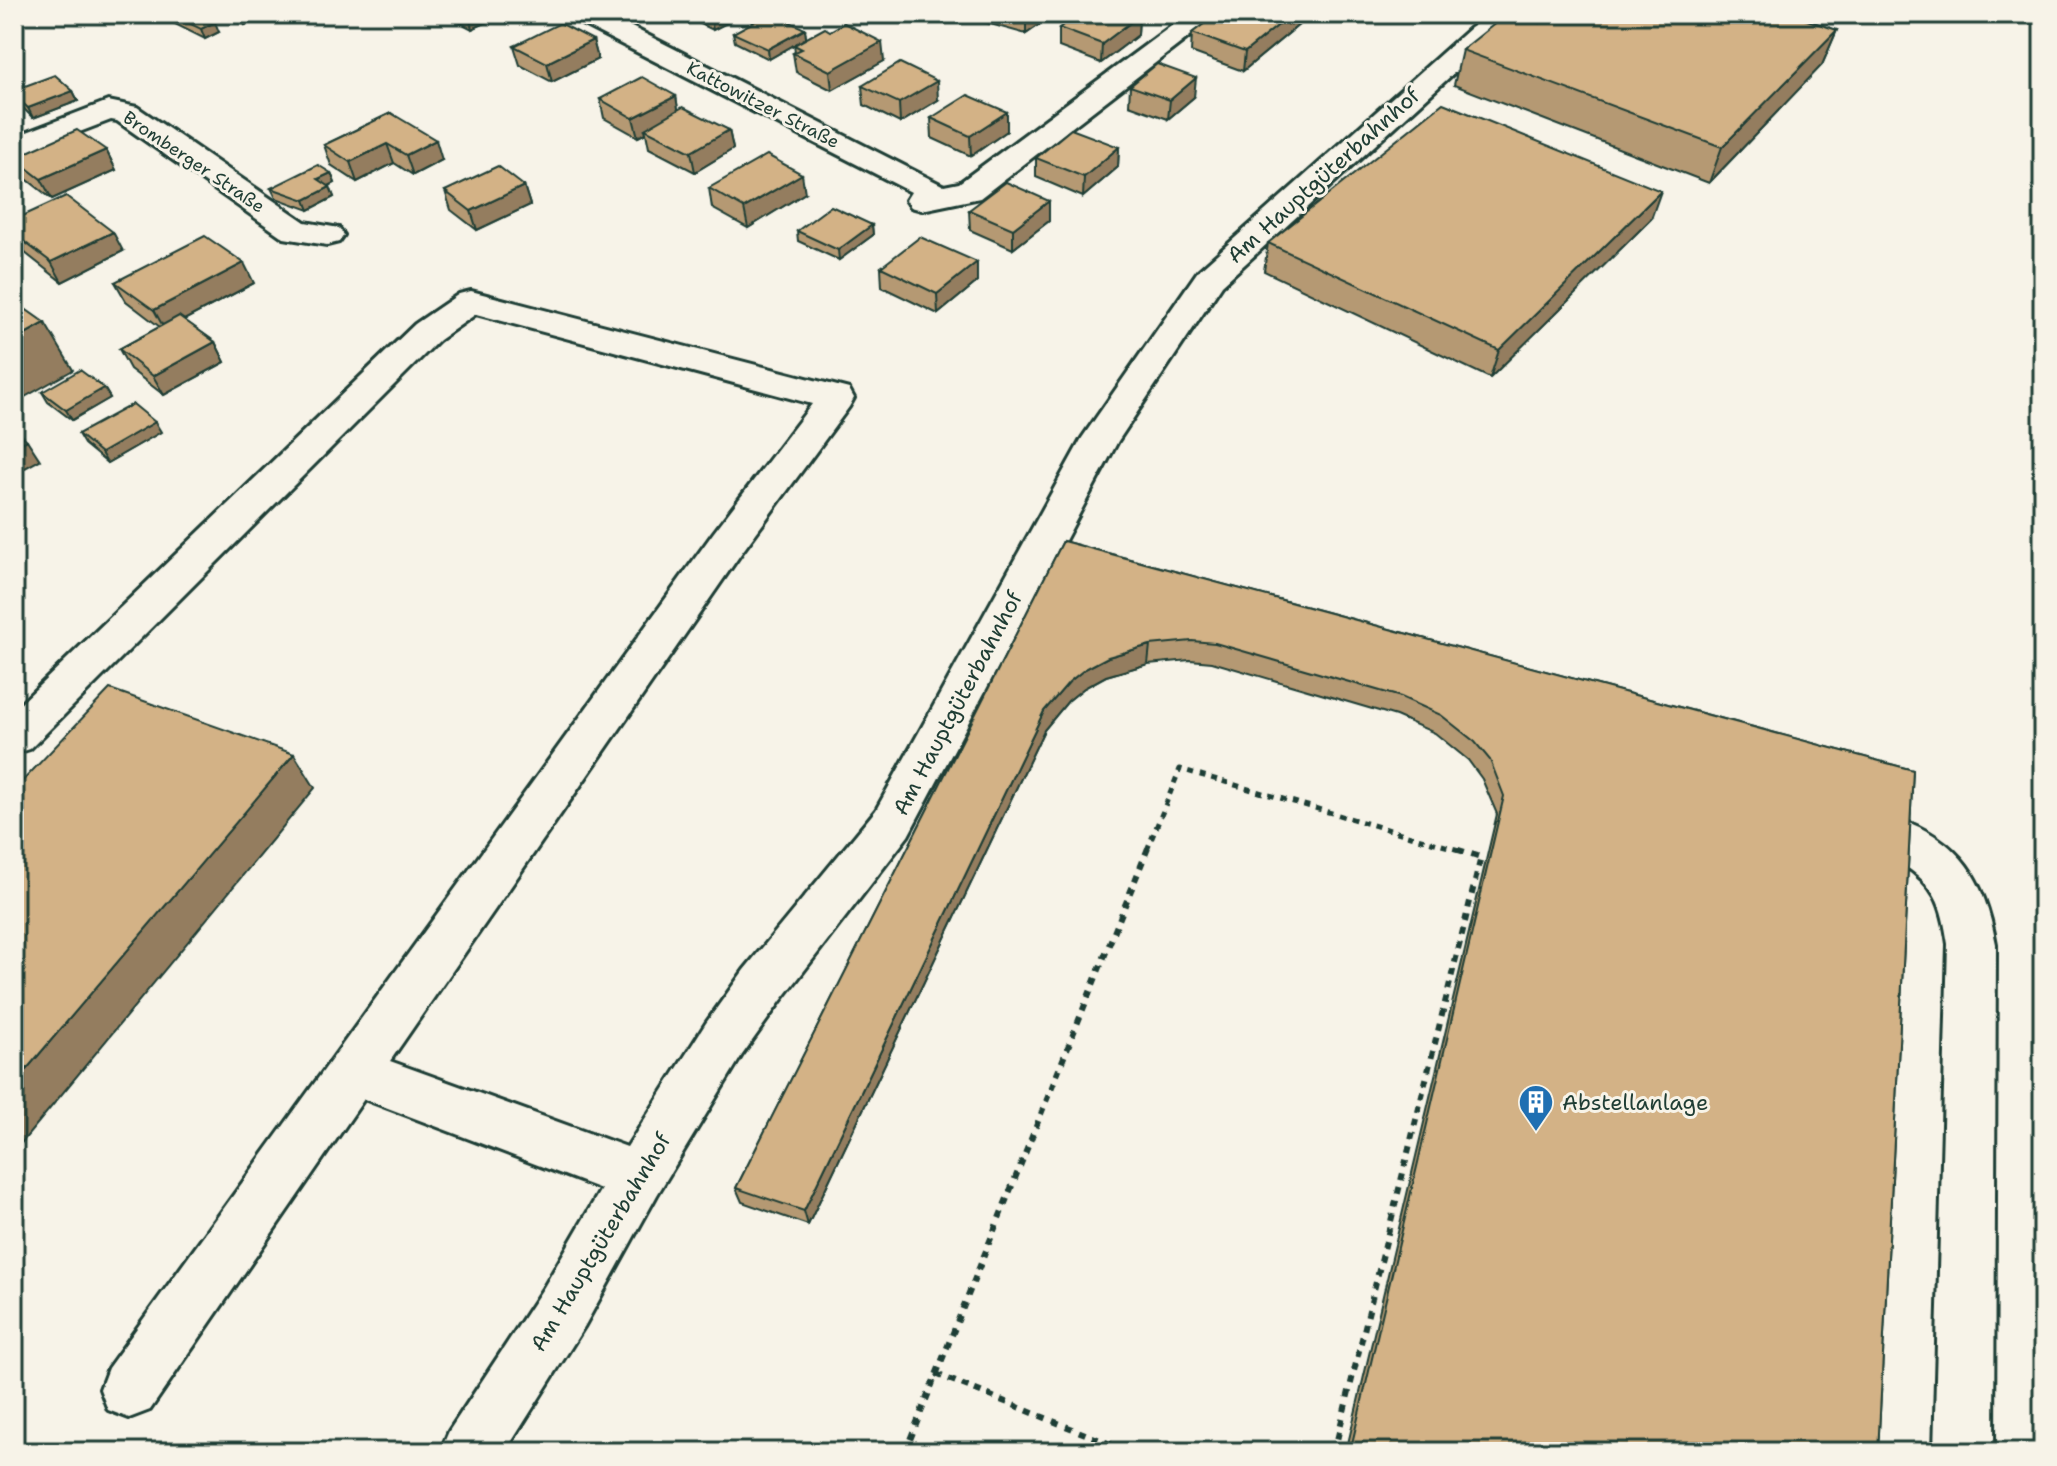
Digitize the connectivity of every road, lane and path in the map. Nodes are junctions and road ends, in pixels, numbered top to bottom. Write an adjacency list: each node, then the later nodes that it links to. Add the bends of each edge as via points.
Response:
1 (584, 14): 2 (street, Kattowitzer Straße, via 930,189 922,200 969,191 1193,23)
2 (1188, 14)
3 (1511, 14): 9 (street, Am Hauptgüterbahnhof, via 1480,34 1210,278 1101,438 892,823 749,1003)
4 (14, 148): 5 (street, Bromberger Straße, via 108,110 126,113 296,231)
5 (327, 235)
6 (14, 737): 8 (street, via 427,332 471,302 836,398 728,542)
7 (1897, 837): 16 (street, via 1955,881 1968,913 1972,944)
8 (354, 1072): 9 (street); 11 (street)
9 (638, 1177): 12 (street, Am Hauptgüterbahnhof, via 564,1307)
10 (936, 1374): 13 (path); 14 (path); 15 (path, via 1180,769 1481,857)
11 (129, 1389)
12 (470, 1452)
13 (905, 1452)
14 (1130, 1452)
15 (1334, 1452)
16 (1964, 1452)

